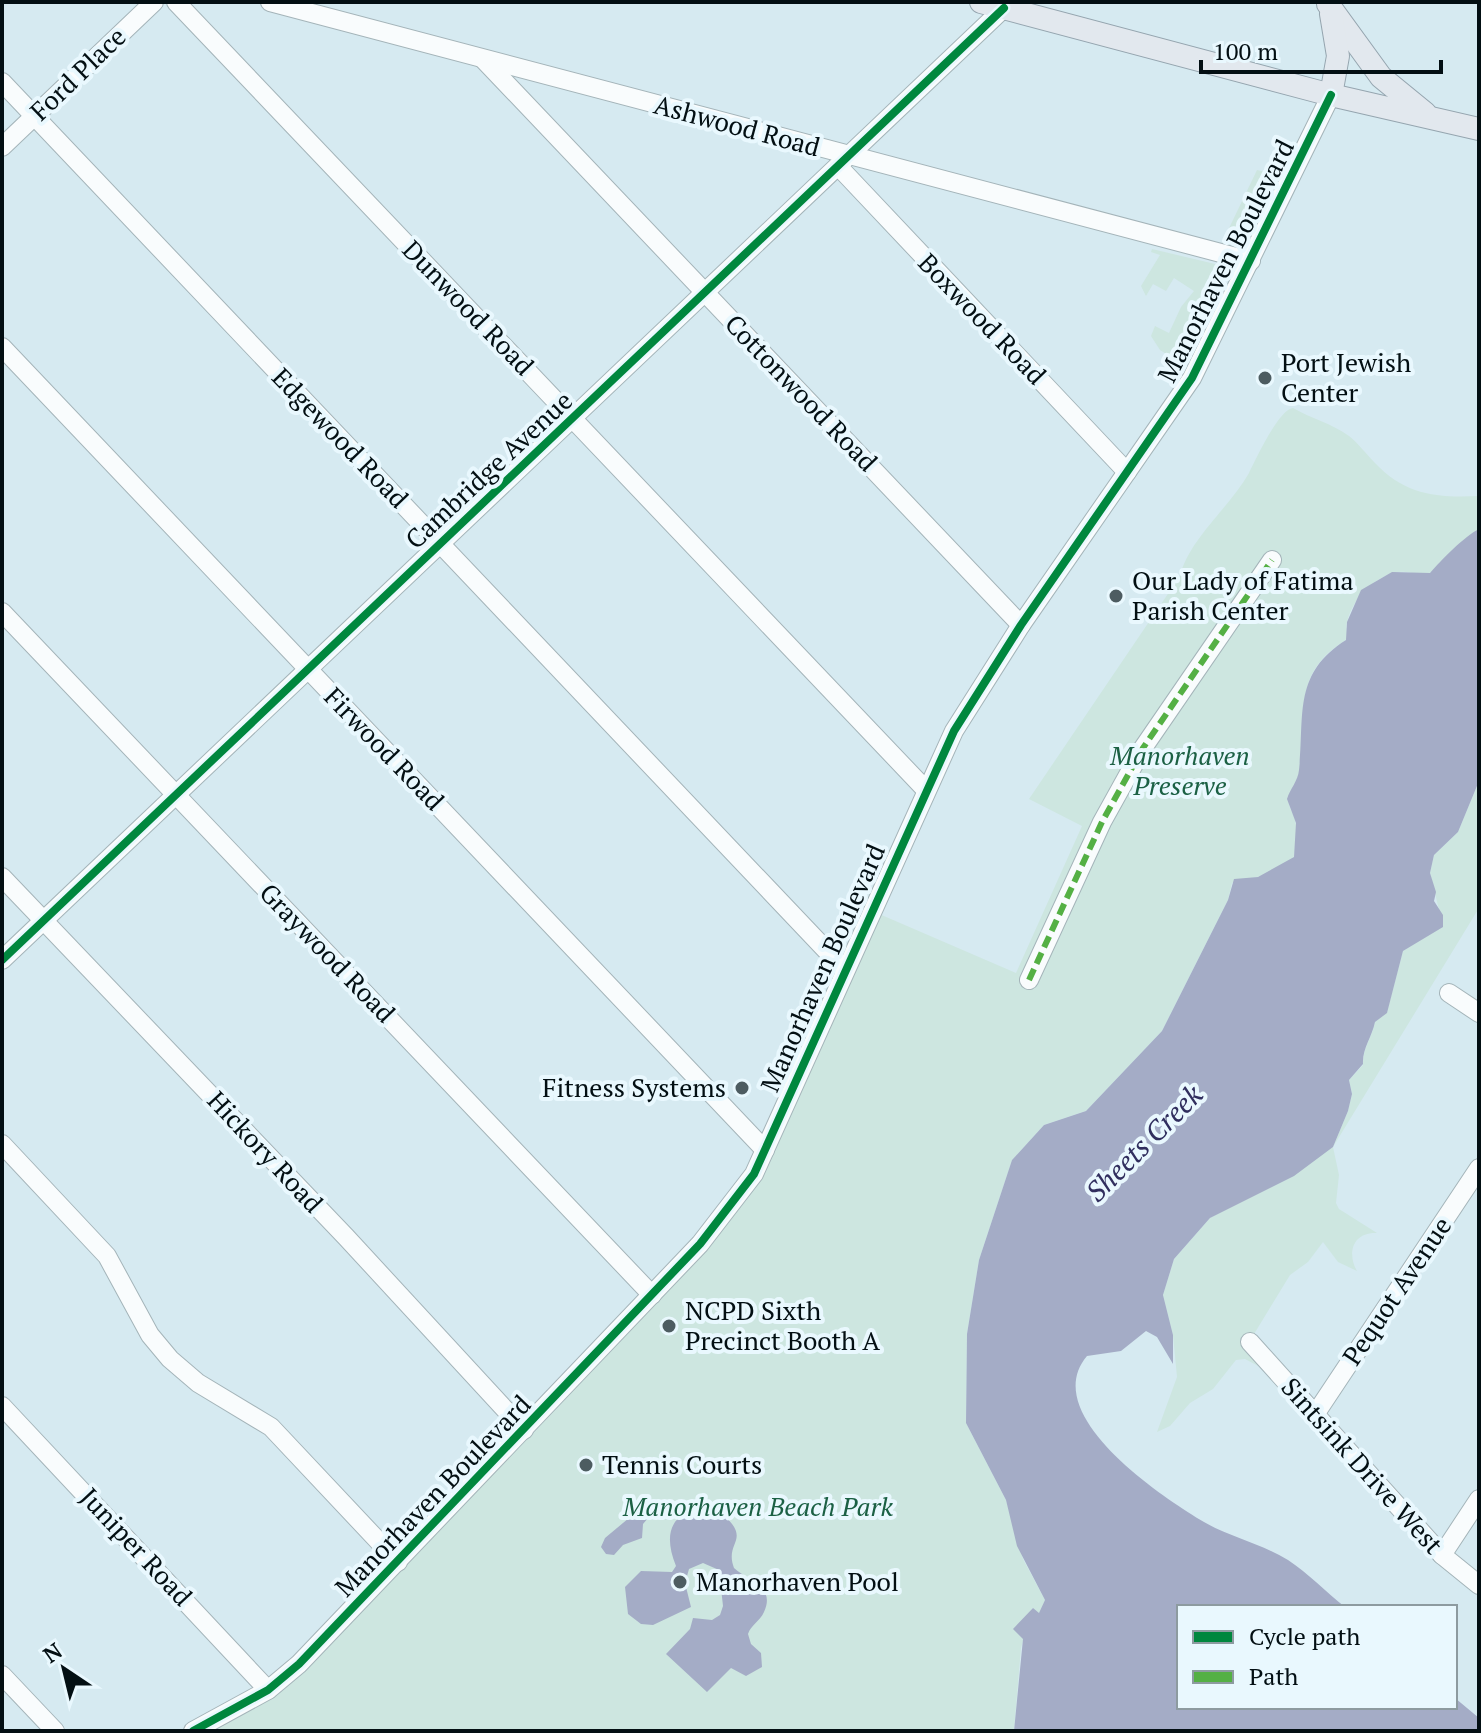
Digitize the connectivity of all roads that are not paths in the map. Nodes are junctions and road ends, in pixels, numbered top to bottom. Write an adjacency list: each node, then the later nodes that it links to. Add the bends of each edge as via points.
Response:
1 (154, 2): 10 (street, Ford Place)
2 (176, 2): 18 (street, Dunwood Road)
3 (270, 2): 7 (street, Ashwood Road)
4 (981, 2): 6 (main road)
5 (1328, 3): 9 (main road, via 1338,56); 11 (main road, via 1381,77)
6 (1004, 8): 9 (main road); 14 (street, Cambridge Avenue)
7 (482, 57): 14 (street, Ashwood Road); 16 (street, Cottonwood Road)
8 (2, 82): 10 (street, Edgewood Road)
9 (1331, 95): 11 (main road); 15 (street, Manorhaven Boulevard)
10 (34, 116): 13 (street, Ford Place); 20 (street, Edgewood Road)
11 (1432, 118): 12 (main road)
12 (1479, 129)
13 (2, 147)
14 (844, 161): 15 (street, Ashwood Road); 16 (street, Cambridge Avenue); 19 (street, Boxwood Road)
15 (1251, 261): 19 (street, Manorhaven Boulevard, via 1192,378)
16 (705, 292): 18 (street, Cambridge Avenue); 23 (street, Cottonwood Road)
17 (2, 347): 24 (street, Firwood Road)
18 (573, 418): 20 (street, Cambridge Avenue); 25 (street, Dunwood Road)
19 (1127, 472): 23 (street, Manorhaven Boulevard)
20 (440, 544): 24 (street, Cambridge Avenue); 30 (street, Edgewood Road)
21 (1272, 560): 31 (street, via 1143,748 1102,822)
22 (2, 612): 26 (street, Graywood Road)
23 (1021, 625): 25 (street, Manorhaven Boulevard, via 963,715)
24 (308, 669): 26 (street, Cambridge Avenue); 35 (street, Firwood Road)
25 (925, 789): 30 (street, Manorhaven Boulevard)
26 (176, 795): 28 (street, Cambridge Avenue); 37 (street, Graywood Road)
27 (2, 877): 28 (street, Hickory Road)
28 (44, 921): 29 (street, Cambridge Avenue); 41 (street, Hickory Road)
29 (2, 960)
30 (844, 969): 35 (street, Manorhaven Boulevard)
31 (1029, 980)
32 (1449, 993): 33 (street)
33 (1479, 1013)
34 (2, 1144): 44 (street, via 107,1256 150,1335 170,1359 198,1383 271,1427)
35 (765, 1150): 37 (street, Manorhaven Boulevard, via 737,1198)
36 (1479, 1168): 40 (street, Pequot Avenue)
37 (652, 1295): 41 (street, Manorhaven Boulevard)
38 (1250, 1342): 40 (street, Sintsink Drive West)
39 (2, 1406): 47 (street, Juniper Road)
40 (1316, 1413): 43 (street, Sintsink Drive West)
41 (524, 1430): 44 (street, Manorhaven Boulevard)
42 (1479, 1499): 43 (street)
43 (1442, 1555): 45 (street, Sintsink Drive West)
44 (398, 1562): 47 (street, Manorhaven Boulevard)
45 (1479, 1585)
46 (2, 1675): 48 (street)
47 (268, 1690): 49 (street, Manorhaven Boulevard)
48 (55, 1731)
49 (193, 1731)

